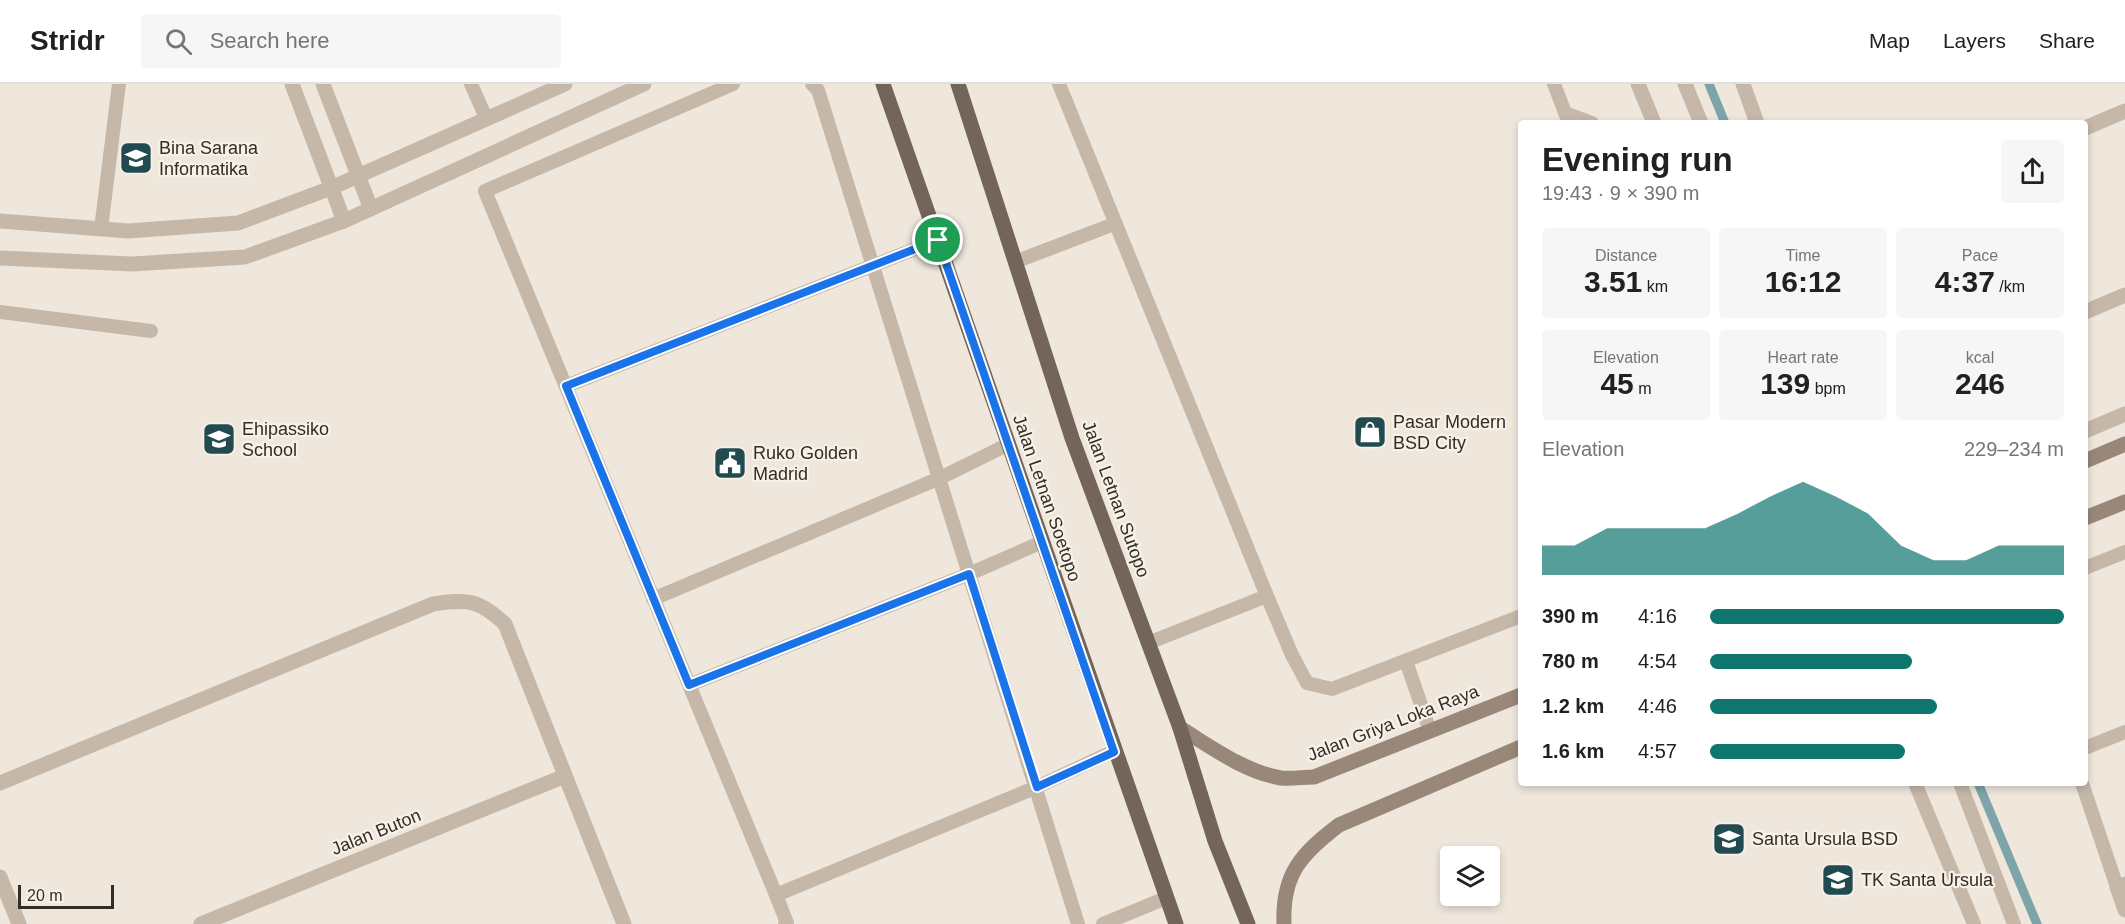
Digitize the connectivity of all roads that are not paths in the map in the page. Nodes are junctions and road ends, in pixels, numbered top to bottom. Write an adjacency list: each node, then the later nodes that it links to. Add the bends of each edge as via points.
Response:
1 (119, 84): 29 (lane)
2 (292, 84): 24 (street)
3 (323, 84): 23 (street)
4 (471, 84): 17 (lane)
5 (565, 84): 17 (street)
6 (644, 84): 25 (street)
7 (733, 84): 38 (lane, via 485,191)
8 (812, 84): 33 (lane, via 818,90)
9 (883, 84): 30 (main road, Jalan Letnan Soetopo)
10 (958, 84): 32 (main road, Jalan Letnan Sutopo)
11 (1059, 84): 28 (lane)
12 (1554, 84): 18 (lane)
13 (1638, 84): 19 (street)
14 (1685, 84): 20 (street)
15 (1743, 84): 21 (street)
16 (2125, 111): 22 (street)
17 (486, 118): 23 (street)
18 (1568, 118)
19 (1653, 120)
20 (1700, 120)
21 (1756, 120)
22 (2088, 127)
23 (357, 175): 24 (street); 25 (street)
24 (331, 188): 27 (street); 29 (street, via 238,223 128,231)
25 (371, 209): 27 (street)
26 (0, 221): 29 (street)
27 (344, 221): 31 (street, via 245,257 132,264)
28 (1114, 224): 32 (lane); 51 (lane)
29 (101, 229)
30 (938, 240): 33 (lane); 42 (main road, Jalan Letnan Soetopo)
31 (0, 258)
32 (1015, 262): 54 (main road, Jalan Letnan Sutopo, via 1072,438)
33 (872, 264): 38 (lane); 44 (lane)
34 (2125, 296): 35 (street)
35 (2088, 311)
36 (0, 312): 37 (lane)
37 (151, 331)
38 (566, 386): 52 (lane)
39 (2125, 414): 40 (street)
40 (2088, 430)
41 (2125, 444): 43 (main road)
42 (1007, 445): 44 (lane); 47 (main road, Jalan Letnan Soetopo)
43 (2088, 460)
44 (940, 478): 50 (lane); 52 (lane)
45 (2125, 502): 46 (main road)
46 (2088, 517)
47 (1042, 542): 50 (lane); 63 (main road, Jalan Letnan Soetopo)
48 (2125, 552): 49 (lane)
49 (2088, 567)
50 (969, 574): 56 (lane); 69 (lane)
51 (1267, 596): 54 (lane); 55 (lane, via 1307,683 1332,689)
52 (653, 599): 56 (lane)
53 (1518, 617): 55 (lane)
54 (1148, 643): 58 (main road, Jalan Letnan Sutopo)
55 (1406, 661): 59 (lane)
56 (689, 685): 72 (lane)
57 (1518, 696): 59 (main road, Jalan Griya Loka Raya)
58 (1180, 728): 59 (main road, Jalan Griya Loka Raya, via 1221,754 1281,778 1314,777); 82 (main road, Jalan Letnan Sutopo, via 1215,842)
59 (1430, 731)
60 (2125, 732): 61 (lane)
61 (2088, 747)
62 (1518, 748): 83 (main road, via 1339,825 1315,843 1296,865 1283,897)
63 (1114, 752): 69 (lane); 73 (main road, Jalan Letnan Soetopo)
64 (565, 776): 65 (street, via 505,624 485,605 459,600 433,604); 76 (street, Jalan Buton); 77 (street)
65 (0, 783)
66 (1916, 786): 84 (lane)
67 (1961, 786): 85 (lane)
68 (2083, 786): 71 (lane)
69 (1037, 787): 72 (lane); 79 (lane)
70 (0, 878): 75 (street)
71 (2121, 885): 74 (street)
72 (776, 895): 78 (lane)
73 (1166, 898): 80 (lane); 81 (main road, Jalan Letnan Soetopo)
74 (2125, 910)
75 (19, 924)
76 (201, 924)
77 (624, 924)
78 (785, 924)
79 (1078, 924)
80 (1103, 924)
81 (1176, 924)
82 (1248, 924)
83 (1284, 924)
84 (1974, 924)
85 (2014, 924)

